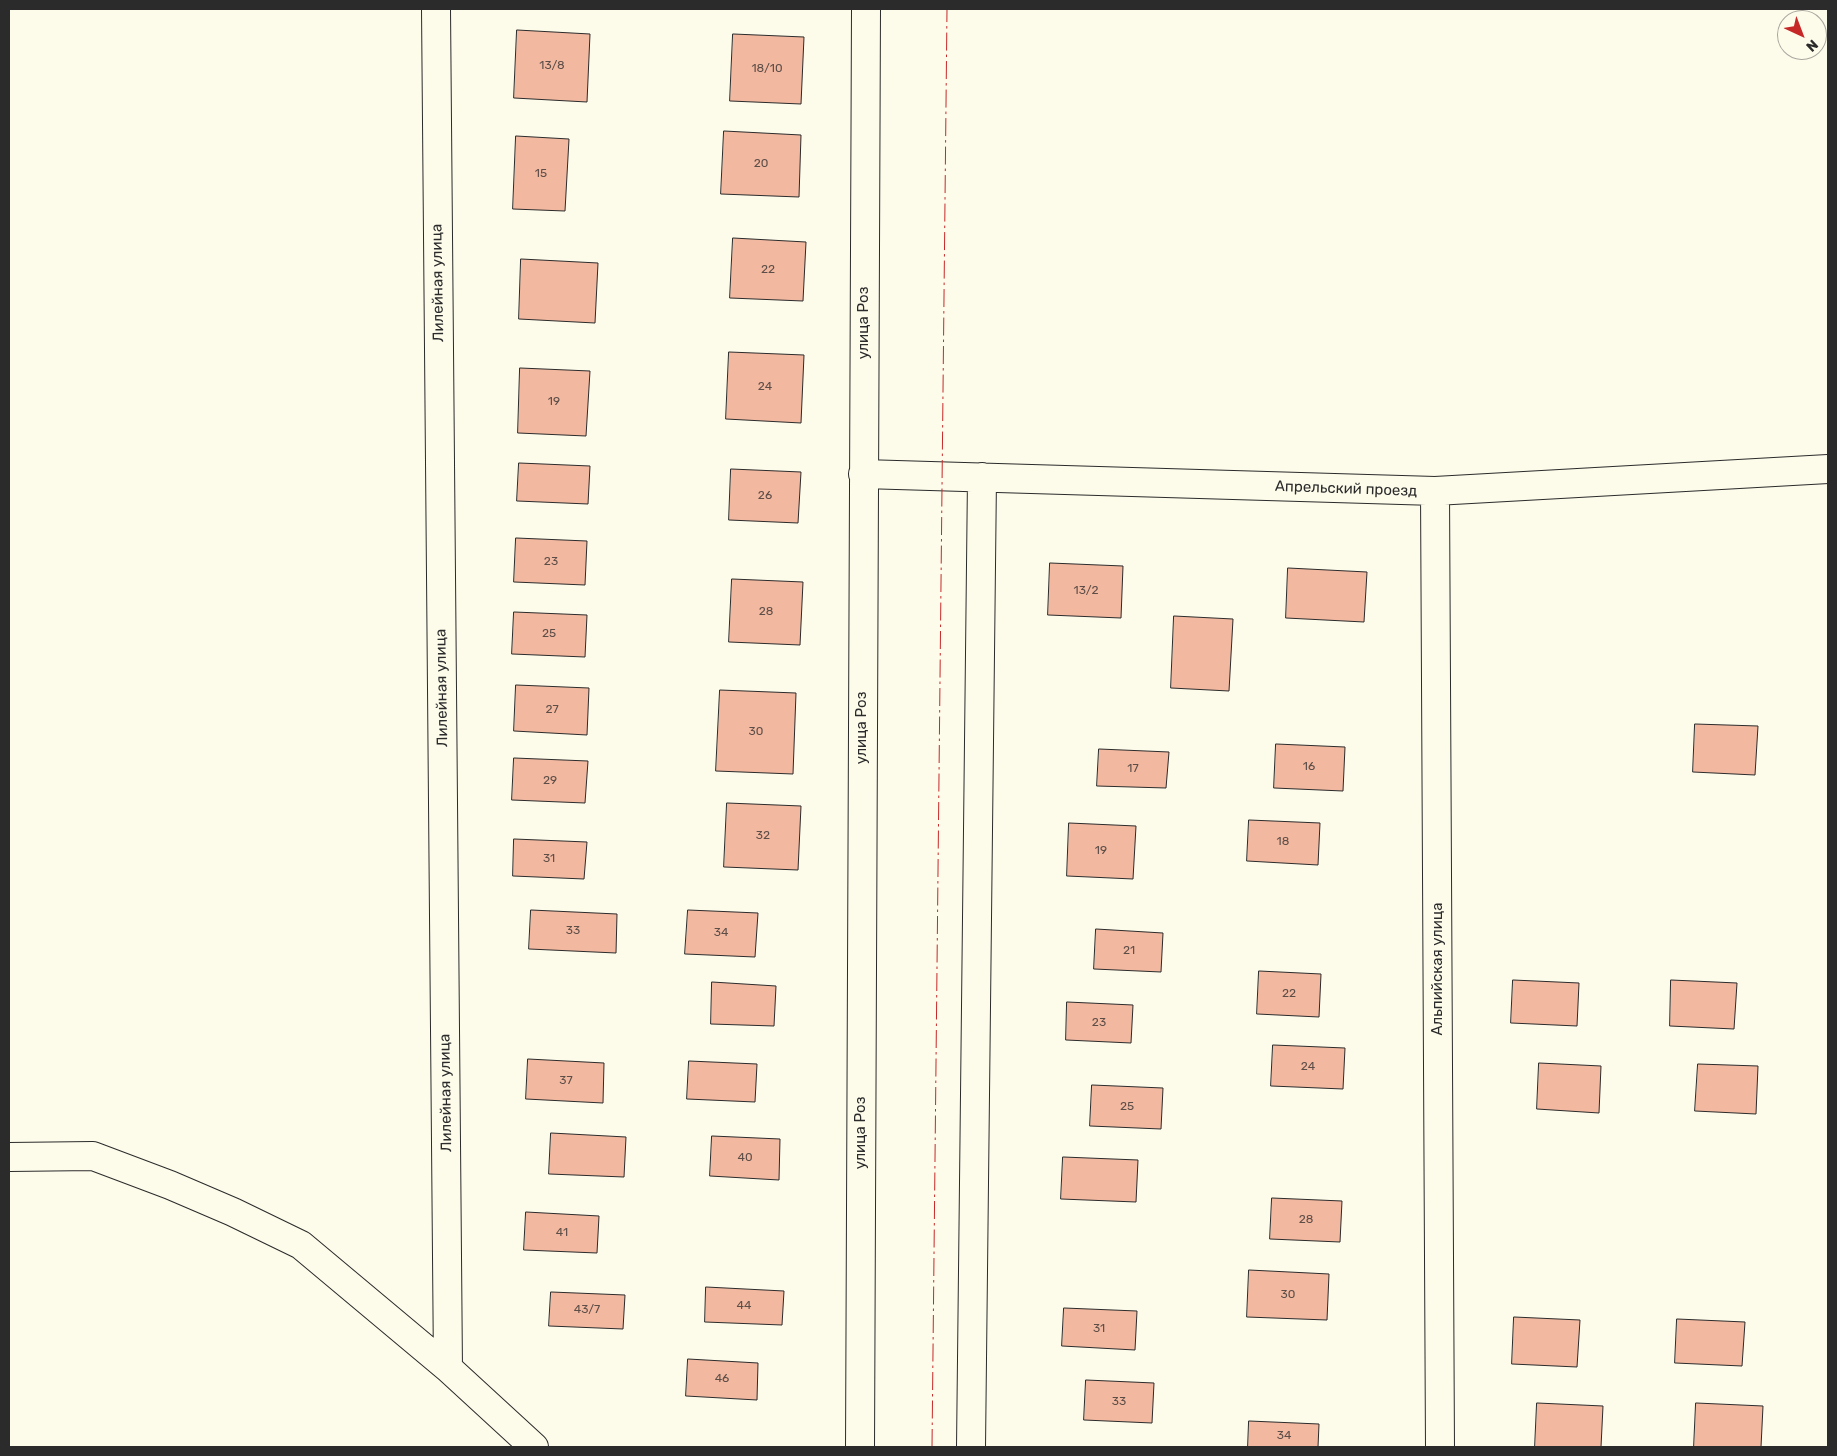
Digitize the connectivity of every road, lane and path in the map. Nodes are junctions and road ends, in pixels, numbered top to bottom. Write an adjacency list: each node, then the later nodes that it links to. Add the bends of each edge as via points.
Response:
1 (436, 9): 8 (street, Лилейная улица)
2 (866, 9): 4 (street, улица Роз)
3 (1828, 469): 6 (street, Апрельский проезд)
4 (863, 474): 5 (street, Апрельский проезд); 10 (street, улица Роз)
5 (982, 478): 6 (street, Апрельский проезд); 11 (street)
6 (1435, 491): 12 (street, Альпийская улица)
7 (9, 1157): 8 (street, via 93,1156 233,1212 301,1245)
8 (448, 1368): 9 (street)
9 (534, 1447)
10 (860, 1447)
11 (971, 1447)
12 (1440, 1447)

